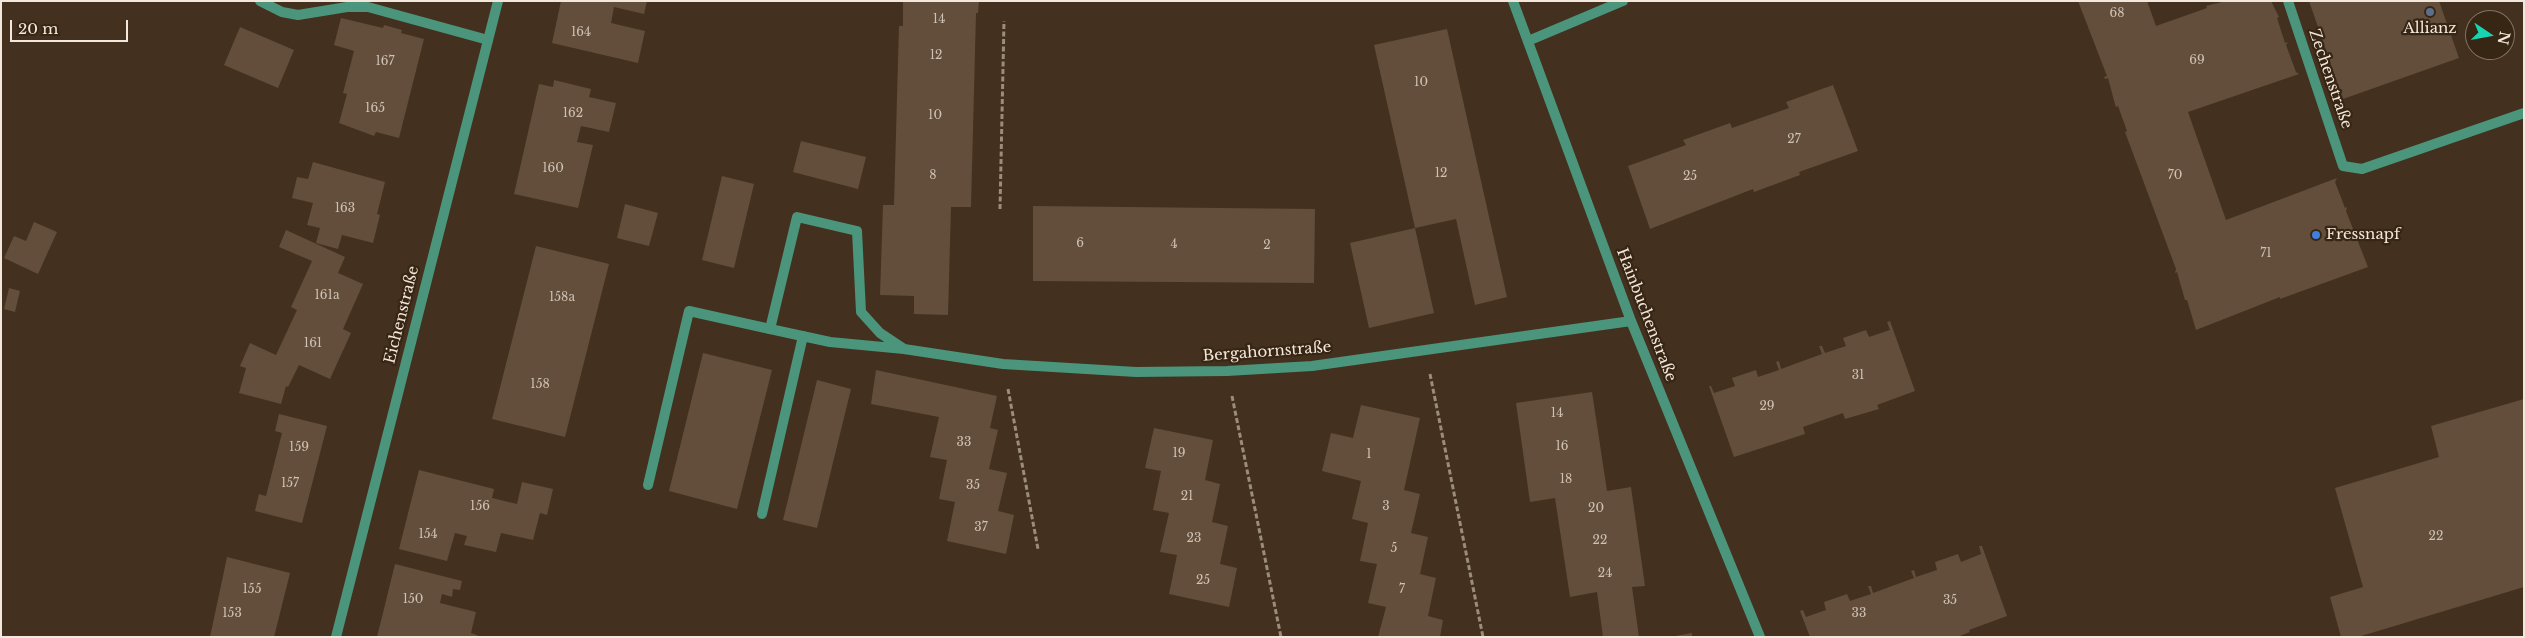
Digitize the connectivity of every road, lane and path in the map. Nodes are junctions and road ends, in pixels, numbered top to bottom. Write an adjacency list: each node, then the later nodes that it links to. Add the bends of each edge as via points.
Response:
1 (260, 1): 7 (street, via 298,16 347,7 368,7)
2 (498, 1): 7 (street, Eichenstraße)
3 (1513, 1): 8 (street, Hainbuchenstraße)
4 (1623, 1): 8 (street)
5 (2288, 1): 9 (street, Zechenstraße, via 2344,166 2362,169)
6 (1004, 21): 10 (path)
7 (488, 40): 21 (street, Eichenstraße)
8 (1528, 41): 11 (street, Hainbuchenstraße)
9 (2524, 114)
10 (1000, 209)
11 (1631, 321): 15 (street, Bergahornstraße); 24 (street, Hainbuchenstraße)
12 (770, 329): 13 (street, Bergahornstraße); 14 (street, Bergahornstraße, via 797,217 857,231 861,312 880,333); 18 (street, via 689,311)
13 (804, 336): 14 (street, Bergahornstraße); 19 (street)
14 (904, 350): 16 (street, Bergahornstraße)
15 (1425, 351): 17 (street, Bergahornstraße, via 1312,366); 23 (path)
16 (1003, 364): 17 (street, Bergahornstraße, via 1136,372); 20 (path)
17 (1227, 371): 22 (path)
18 (648, 485)
19 (762, 514)
20 (1038, 549)
21 (336, 637)
22 (1281, 637)
23 (1483, 637)
24 (1760, 637)

